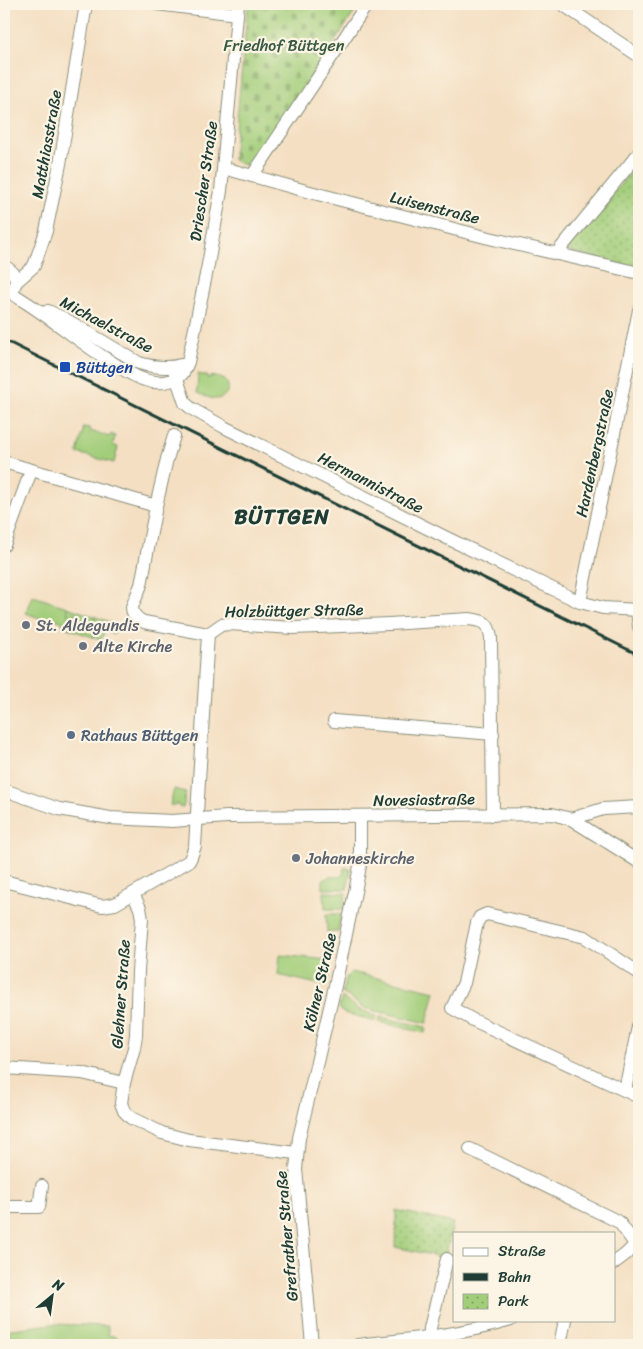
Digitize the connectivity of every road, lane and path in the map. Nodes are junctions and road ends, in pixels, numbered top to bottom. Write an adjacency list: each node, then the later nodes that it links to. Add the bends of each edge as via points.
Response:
1 (86, 4): 13 (street, Matthiasstraße, via 46,231 34,266)
2 (157, 4): 5 (street)
3 (368, 4): 9 (street)
4 (562, 4): 6 (street)
5 (238, 9): 8 (street, Driescher Straße)
6 (639, 56)
7 (639, 153): 10 (street)
8 (224, 168): 9 (street, Luisenstraße); 16 (street, Driescher Straße, via 188,362 183,373)
9 (252, 176): 10 (street, Luisenstraße)
10 (556, 254): 12 (street, Luisenstraße)
11 (4, 266): 13 (street, via 15,274)
12 (639, 273)
13 (17, 281): 14 (street, Michaelstraße)
14 (8, 291): 16 (street, Michaelstraße, via 130,373 152,382 164,382)
15 (639, 310): 22 (street, Hardenbergstraße)
16 (174, 372): 22 (street, Hermannistraße, via 185,403 203,416)
17 (174, 436): 20 (street)
18 (4, 462): 19 (street)
19 (31, 471): 20 (street); 21 (street)
20 (156, 506): 25 (street, Holzbüttger Straße, via 141,585 132,610 144,622)
21 (4, 546)
22 (580, 602): 23 (street, Hermannistraße, via 603,608)
23 (638, 610): 24 (street)
24 (639, 628)
25 (208, 634): 27 (street, Holzbüttger Straße, via 228,624 294,628 478,620 490,629); 32 (street)
26 (334, 720): 27 (street)
27 (492, 734): 30 (street)
28 (4, 790): 32 (street, Novesiastraße, via 87,815 156,821)
29 (639, 808): 33 (street, via 603,809)
30 (493, 814): 31 (street, Novesiastraße); 33 (street, Novesiastraße, via 552,814)
31 (360, 816): 32 (street, Novesiastraße); 44 (street, Kölner Straße, via 360,866)
32 (196, 819): 36 (street, via 194,849 189,861)
33 (571, 819): 34 (street, Novesiastraße)
34 (639, 862)
35 (4, 881): 36 (street, via 102,906 111,906)
36 (133, 894): 40 (street, Glehner Straße, via 142,919 135,1043)
37 (639, 973): 41 (street, via 585,937 486,914 477,924 464,983 452,1008)
38 (639, 1022): 41 (street)
39 (4, 1068): 40 (street, via 82,1073)
40 (124, 1083): 44 (street, Grefrather Straße, via 121,1103 124,1111 162,1133 183,1139)
41 (625, 1090): 42 (street)
42 (639, 1097)
43 (470, 1149): 47 (street, via 619,1222)
44 (296, 1153): 53 (street, Grefrather Straße)
45 (42, 1186): 46 (street, via 39,1207)
46 (4, 1207)
47 (637, 1243): 49 (street)
48 (446, 1259): 52 (street)
49 (616, 1262)
50 (504, 1322): 52 (street)
51 (565, 1322): 55 (street)
52 (429, 1341): 54 (street)
53 (312, 1345)
54 (358, 1345)
55 (560, 1345)

